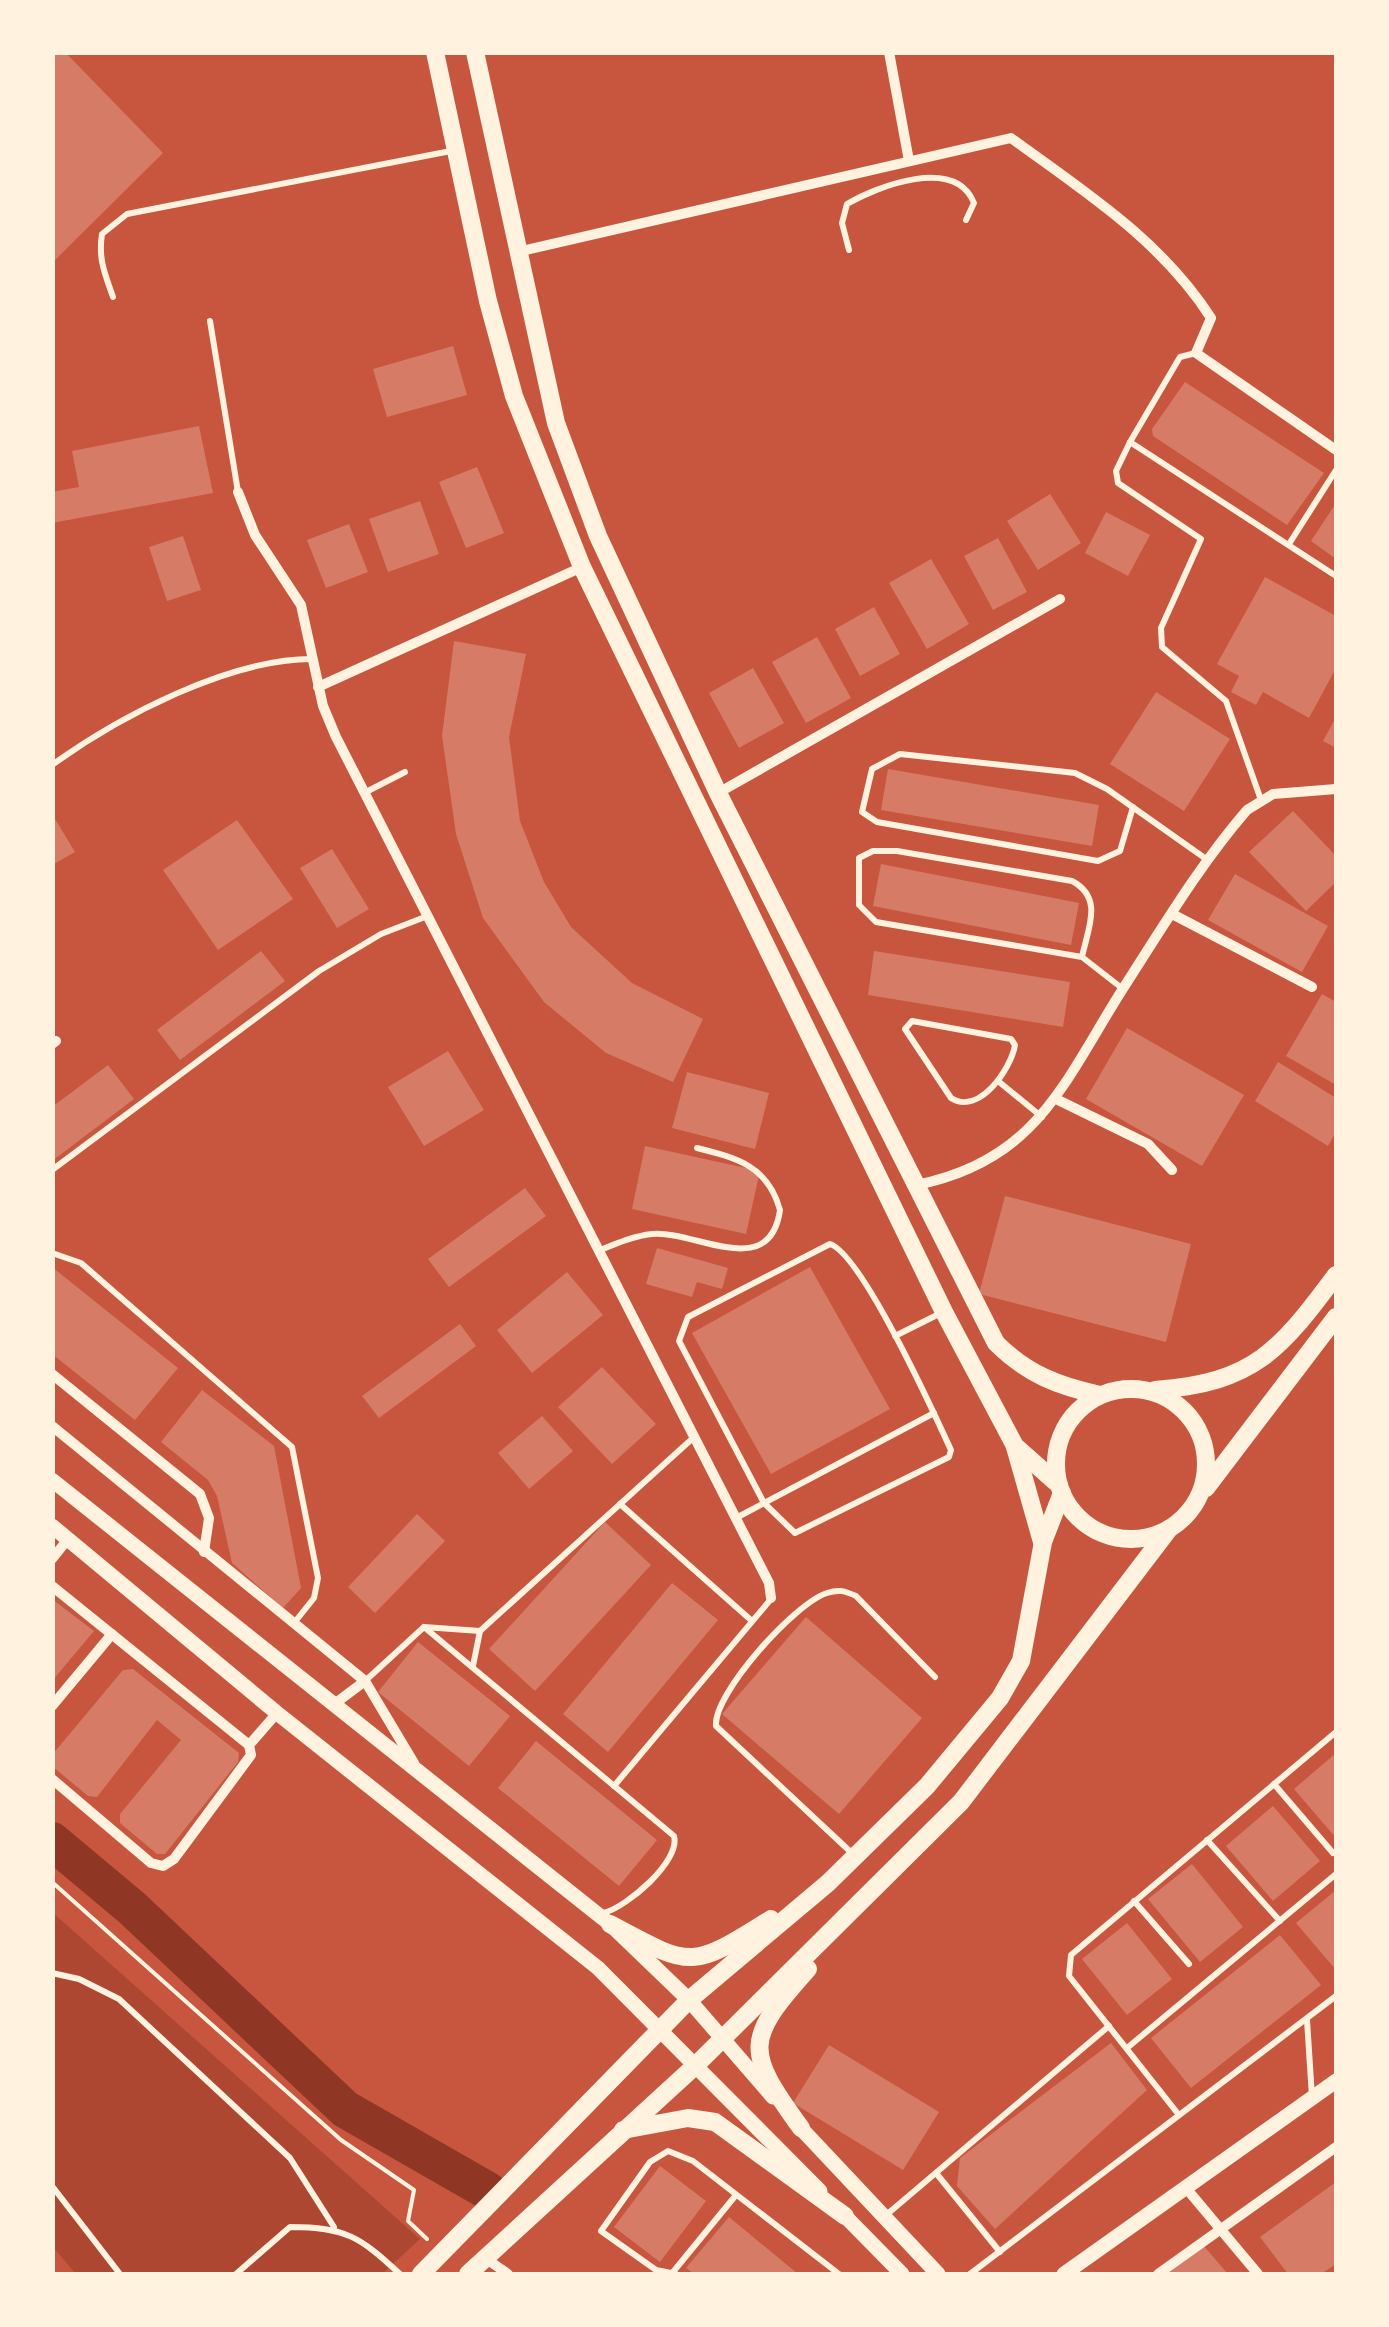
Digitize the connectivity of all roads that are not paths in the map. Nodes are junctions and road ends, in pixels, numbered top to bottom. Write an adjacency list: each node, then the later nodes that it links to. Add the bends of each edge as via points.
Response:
1 (435, 52): 4 (main road)
2 (475, 52): 9 (main road)
3 (890, 52): 5 (street)
4 (458, 150): 10 (lane, via 127,214 102,234 100,262); 18 (main road, via 514,396)
5 (909, 160): 6 (lane); 9 (street); 12 (street, via 1011,138 1137,230 1184,277 1211,318)
6 (913, 180): 7 (lane, via 936,176 966,191 974,204); 8 (lane, via 847,204 842,223)
7 (966, 220)
8 (849, 250)
9 (516, 252): 27 (main road, via 556,423 598,536)
10 (114, 298)
11 (210, 321): 16 (lane)
12 (1196, 352): 13 (lane, via 1180,357); 14 (street)
13 (1130, 442): 17 (lane); 28 (lane, via 1116,471 1118,482 1201,540 1160,628 1162,647 1226,702)
14 (1336, 450)
15 (1336, 470): 17 (lane)
16 (238, 492): 21 (street, via 255,535 301,605)
17 (1289, 544): 19 (lane)
18 (582, 567): 22 (street); 46 (main road)
19 (1336, 576)
20 (1060, 599): 27 (street)
21 (312, 659): 22 (street); 23 (lane, via 274,659 224,675 134,716)
22 (318, 687): 26 (street)
23 (52, 765)
24 (406, 772): 26 (lane)
25 (1336, 789): 28 (street, via 1294,790)
26 (366, 792): 32 (street)
27 (718, 793): 42 (main road)
28 (1260, 800): 30 (street)
29 (1134, 807): 29 (lane, via 1075,773 900,754 872,769 862,812 877,822 1098,861 1120,851); 30 (lane)
30 (1208, 862): 31 (street)
31 (1174, 915): 34 (street); 35 (street)
32 (425, 917): 40 (lane, via 319,971); 43 (street)
33 (1082, 957): 33 (lane, via 876,922 859,906 859,858 872,850 896,851 1072,882 1094,904); 35 (lane)
34 (1312, 988)
35 (1123, 989): 37 (street)
36 (998, 1080): 36 (lane, via 968,1103 951,1098 905,1029 907,1022 1011,1039 1013,1055); 38 (lane)
37 (1056, 1099): 38 (street); 41 (street, via 1148,1144)
38 (1042, 1117): 42 (street, via 995,1157 952,1178)
39 (697, 1148): 43 (lane, via 756,1167 766,1178 780,1210 762,1244 737,1250 652,1234)
40 (52, 1170)
41 (1172, 1170)
42 (915, 1186): 51 (main road, via 996,1343 1021,1368)
43 (597, 1251): 54 (street)
44 (52, 1253): 71 (lane, via 80,1263 292,1447 318,1578 314,1598)
45 (1336, 1275): 50 (main road, via 1287,1342 1250,1366 1205,1387)
46 (944, 1312): 48 (lane); 55 (main road)
47 (1336, 1317): 60 (main road)
48 (895, 1336): 52 (lane); 58 (lane, via 845,1252 830,1244 688,1318 679,1341)
49 (52, 1374): 66 (street, via 200,1494 210,1518)
50 (1150, 1391): 51 (main road); 60 (main road, via 1191,1418 1203,1440 1203,1488)
51 (1100, 1395): 57 (main road, via 1082,1406 1059,1442)
52 (934, 1412): 58 (lane); 58 (lane, via 952,1450 949,1457 799,1533)
53 (52, 1426): 66 (street)
54 (693, 1438): 59 (lane); 61 (street)
55 (1015, 1446): 57 (main road); 65 (main road)
56 (52, 1480): 78 (street)
57 (1060, 1489): 63 (main road, via 1072,1511 1107,1535 1138,1538); 65 (main road)
58 (764, 1503): 61 (lane)
59 (620, 1504): 70 (lane); 73 (lane)
60 (1191, 1510): 63 (main road)
61 (735, 1519): 69 (street)
62 (52, 1526): 64 (street)
63 (1168, 1530): 90 (main road, via 990,1769)
64 (68, 1539): 67 (street); 80 (street)
65 (1042, 1542): 89 (main road, via 1021,1661 1000,1698)
66 (204, 1552): 71 (street)
67 (52, 1559)
68 (52, 1586): 74 (street)
69 (771, 1598): 70 (lane)
70 (752, 1621): 86 (lane)
71 (294, 1623): 77 (street)
72 (424, 1627): 73 (lane); 75 (lane); 77 (lane)
73 (480, 1631): 75 (lane)
74 (112, 1634): 79 (street); 82 (street)
75 (473, 1668): 86 (lane)
76 (936, 1677): 89 (lane, via 856,1596 842,1590 802,1608 718,1704 716,1726)
77 (364, 1681): 78 (street); 83 (street)
78 (333, 1705): 83 (street)
79 (52, 1706)
80 (277, 1714): 82 (street); 102 (street, via 598,1968)
81 (1336, 1732): 85 (lane)
82 (249, 1745): 84 (street, via 252,1755 163,1866)
83 (420, 1775): 94 (street)
84 (52, 1779)
85 (1274, 1784): 87 (lane); 88 (lane)
86 (614, 1786): 94 (lane, via 676,1842 631,1900)
87 (1207, 1840): 93 (lane); 95 (lane)
88 (1332, 1853)
89 (856, 1857): 92 (main road)
90 (904, 1860): 103 (main road); 109 (main road, via 760,2031 764,2077)
91 (1336, 1874): 95 (lane)
92 (828, 1883): 94 (main road, via 726,1947 696,1958 674,1958); 99 (main road)
93 (1134, 1901): 96 (lane); 101 (lane, via 1068,1964 1069,1976)
94 (604, 1919): 99 (street)
95 (1280, 1921): 104 (lane)
96 (1190, 1964)
97 (52, 1973): 118 (lane, via 119,1999 290,2158)
98 (1336, 1996): 100 (lane)
99 (689, 2000): 102 (main road); 103 (street)
100 (1307, 2019): 107 (lane); 108 (lane)
101 (1109, 2026): 104 (lane); 112 (lane)
102 (661, 2028): 105 (street); 128 (main road)
103 (722, 2040): 105 (main road); 109 (street)
104 (1126, 2048): 108 (lane)
105 (696, 2065): 110 (main road); 116 (street)
106 (1336, 2081): 107 (street)
107 (1312, 2098): 114 (street)
108 (1179, 2116): 120 (lane)
109 (801, 2128): 117 (street)
110 (622, 2131): 116 (main road, via 688,2118 715,2122); 121 (main road)
111 (1336, 2147): 119 (street)
112 (936, 2173): 117 (lane); 120 (lane)
113 (52, 2186): 122 (lane)
114 (1186, 2188): 119 (street); 135 (street)
115 (736, 2196): 123 (lane); 123 (lane, via 674,2153 660,2152 650,2162 601,2231 656,2270); 131 (lane)
116 (845, 2216): 132 (street)
117 (882, 2218): 133 (street)
118 (334, 2227): 126 (lane, via 290,2226); 127 (lane)
119 (1221, 2229): 136 (street); 137 (street)
120 (1000, 2252): 134 (lane)
121 (485, 2258): 129 (main road); 130 (street)
122 (112, 2266): 124 (lane); 125 (lane)
123 (674, 2273)
124 (101, 2274)
125 (120, 2274)
126 (236, 2274)
127 (400, 2274)
128 (420, 2274)
129 (468, 2274)
130 (508, 2274)
131 (839, 2274)
132 (902, 2274)
133 (938, 2274)
134 (970, 2274)
135 (1064, 2274)
136 (1158, 2274)
137 (1258, 2274)

